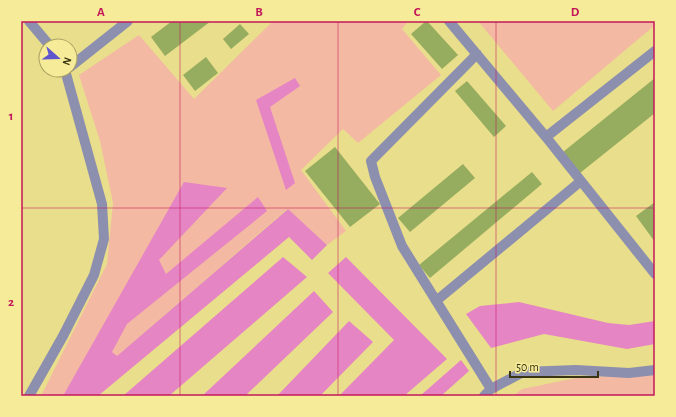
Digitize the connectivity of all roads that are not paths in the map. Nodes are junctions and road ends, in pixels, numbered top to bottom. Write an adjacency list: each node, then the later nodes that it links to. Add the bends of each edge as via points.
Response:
1 (29, 21): 4 (lane)
2 (128, 21): 7 (lane)
3 (449, 21): 6 (lane)
4 (43, 38)
5 (655, 51): 9 (lane)
6 (477, 54): 9 (lane); 12 (lane, via 371,161 402,246)
7 (78, 60)
8 (69, 78): 15 (lane, via 102,204 104,239 94,274)
9 (546, 137): 10 (lane)
10 (581, 181): 11 (lane); 12 (lane)
11 (655, 274)
12 (436, 301): 14 (lane)
13 (655, 370): 14 (lane, via 629,373 576,370 523,372)
14 (488, 393)
15 (29, 396)

